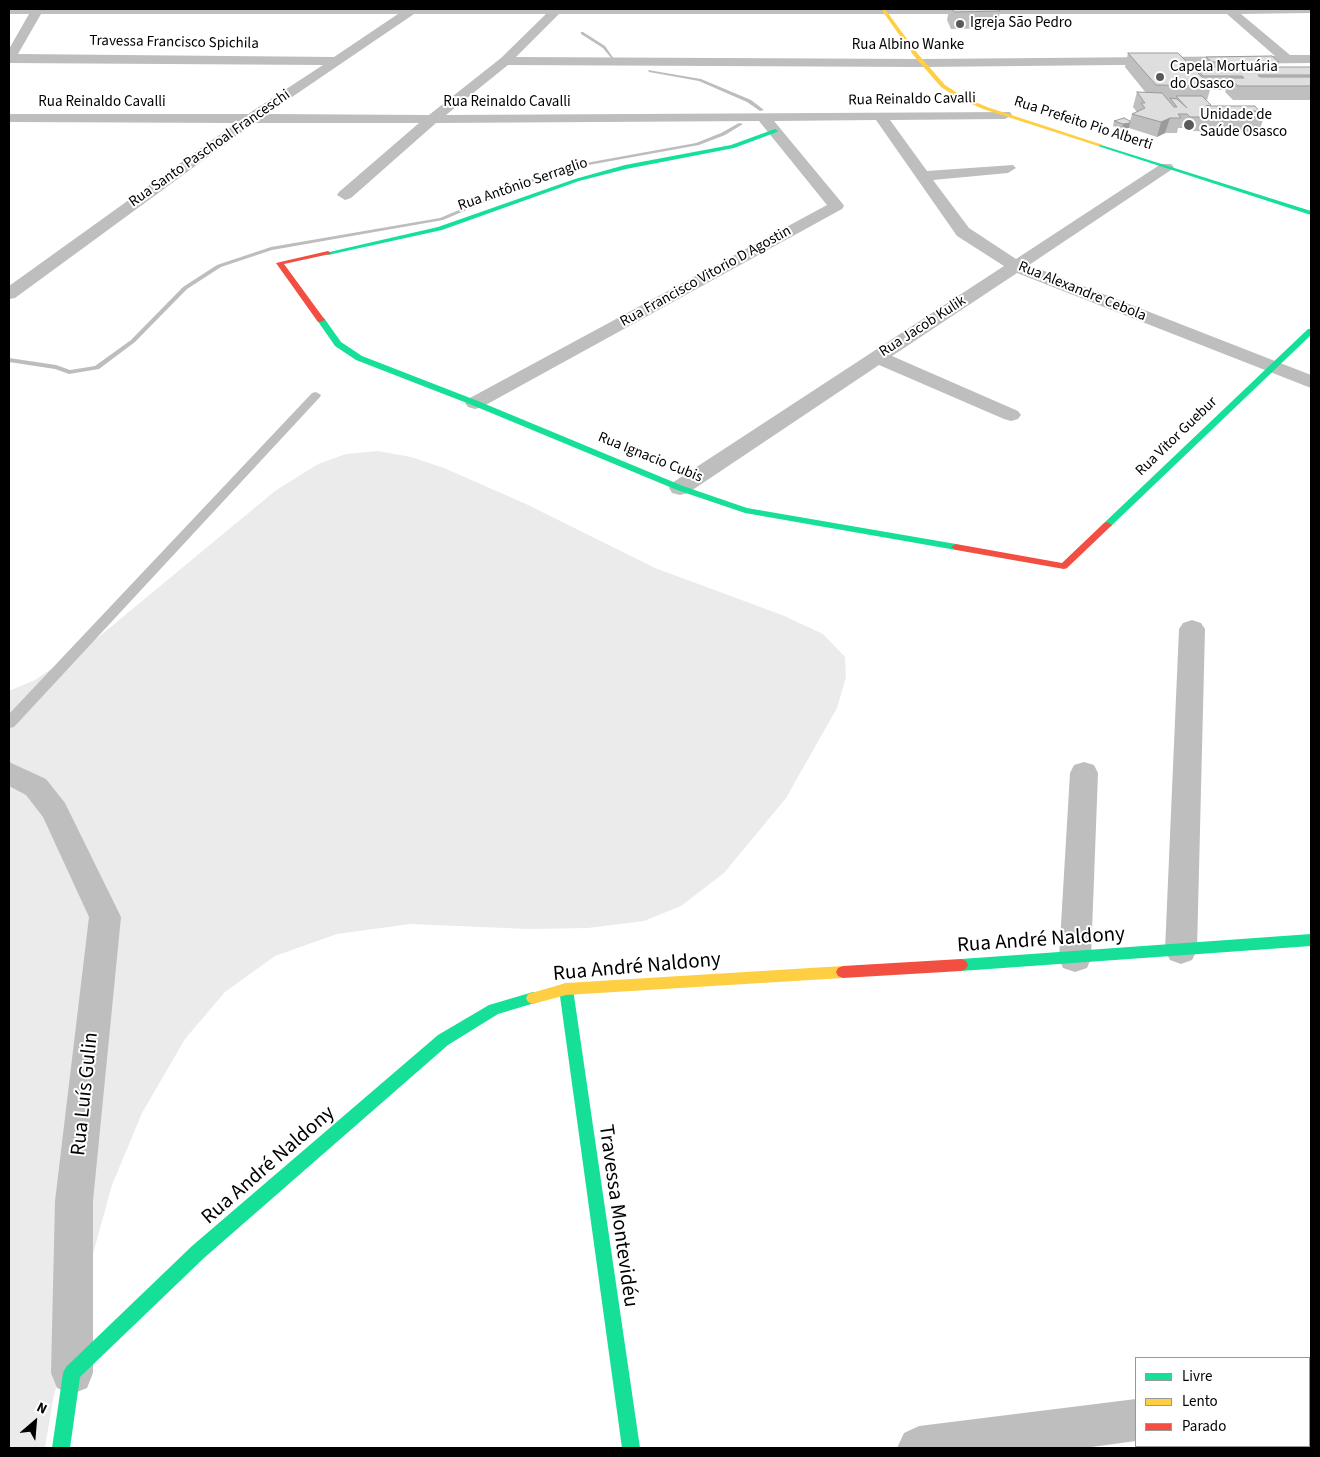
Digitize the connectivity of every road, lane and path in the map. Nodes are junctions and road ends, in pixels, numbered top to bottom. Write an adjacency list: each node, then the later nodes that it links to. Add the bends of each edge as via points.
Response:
1 (413, 9): 5 (street); 6 (street); 13 (street, Rua Santo Paschoal Franceschi)
2 (575, 9): 6 (street); 7 (street)
3 (1230, 9): 7 (street); 8 (street); 11 (street)
4 (37, 10): 5 (street); 9 (street); 10 (street)
5 (260, 10)
6 (557, 10): 14 (street)
7 (884, 10): 15 (street, Rua Prefeito Pio Alberti)
8 (1311, 10)
9 (9, 11)
10 (9, 59): 13 (street, Travessa Francisco Spichila)
11 (1287, 59): 12 (street, Rua Albino Wanke); 15 (street, Rua Albino Wanke)
12 (1311, 60)
13 (338, 61): 21 (street, Rua Santo Paschoal Franceschi)
14 (505, 61): 15 (street, Rua Albino Wanke); 20 (street)
15 (923, 63): 16 (street, Rua Prefeito Pio Alberti, via 943,86 960,97)
16 (1005, 115): 17 (street, Rua Reinaldo Cavalli); 23 (street, Rua Prefeito Pio Alberti)
17 (881, 116): 18 (street, Rua Reinaldo Cavalli); 25 (street, Rua Alexandre Cebola)
18 (763, 117): 20 (street, Rua Reinaldo Cavalli); 22 (street, Rua Francisco Vitorio D Agostin)
19 (9, 118): 21 (street, Rua Reinaldo Cavalli)
20 (432, 119): 21 (street, Rua Reinaldo Cavalli); 26 (street)
21 (249, 120): 30 (street, Rua Santo Paschoal Franceschi)
22 (774, 131): 28 (street, Rua Antônio Serraglio, via 732,147 626,167 578,180 440,230); 36 (street, Rua Francisco Vitorio D Agostin, via 836,206)
23 (1166, 167): 27 (street, Rua Prefeito Pio Alberti); 29 (street, Rua Jacob Kulik)
24 (1008, 168): 25 (street)
25 (924, 176): 29 (street, Rua Alexandre Cebola, via 963,232)
26 (345, 195)
27 (1311, 213)
28 (280, 263): 36 (street, Rua Ignacio Cubis, via 338,344 359,358)
29 (1015, 266): 32 (street, Rua Jacob Kulik); 33 (street, Rua Alexandre Cebola)
30 (9, 294)
31 (1311, 330): 33 (street, Rua Vitor Guebur)
32 (877, 358): 37 (street); 38 (street, Rua Jacob Kulik)
33 (1272, 368): 34 (street, Rua Alexandre Cebola); 39 (street, Rua Vitor Guebur)
34 (1311, 382)
35 (316, 396): 41 (lane)
36 (476, 403): 38 (street, Rua Ignacio Cubis)
37 (1011, 415)
38 (680, 488): 39 (street, Rua Ignacio Cubis, via 744,510)
39 (1064, 566)
40 (1192, 629): 45 (street)
41 (9, 722)
42 (1084, 773): 46 (street)
43 (9, 774): 48 (street, Rua Luís Gulin, via 36,787 55,811 105,917 74,1201)
44 (1311, 940): 45 (street, Rua André Naldony)
45 (1182, 950): 46 (street, Rua André Naldony)
46 (1075, 958): 47 (street, Rua André Naldony)
47 (566, 989): 48 (street, Rua André Naldony, via 494,1009 443,1040 198,1252); 51 (street, Travessa Montevidéu)
48 (72, 1373): 50 (street, Rua Luís Gulin)
49 (1135, 1420): 52 (street)
50 (61, 1448)
51 (631, 1448)
52 (918, 1448)

